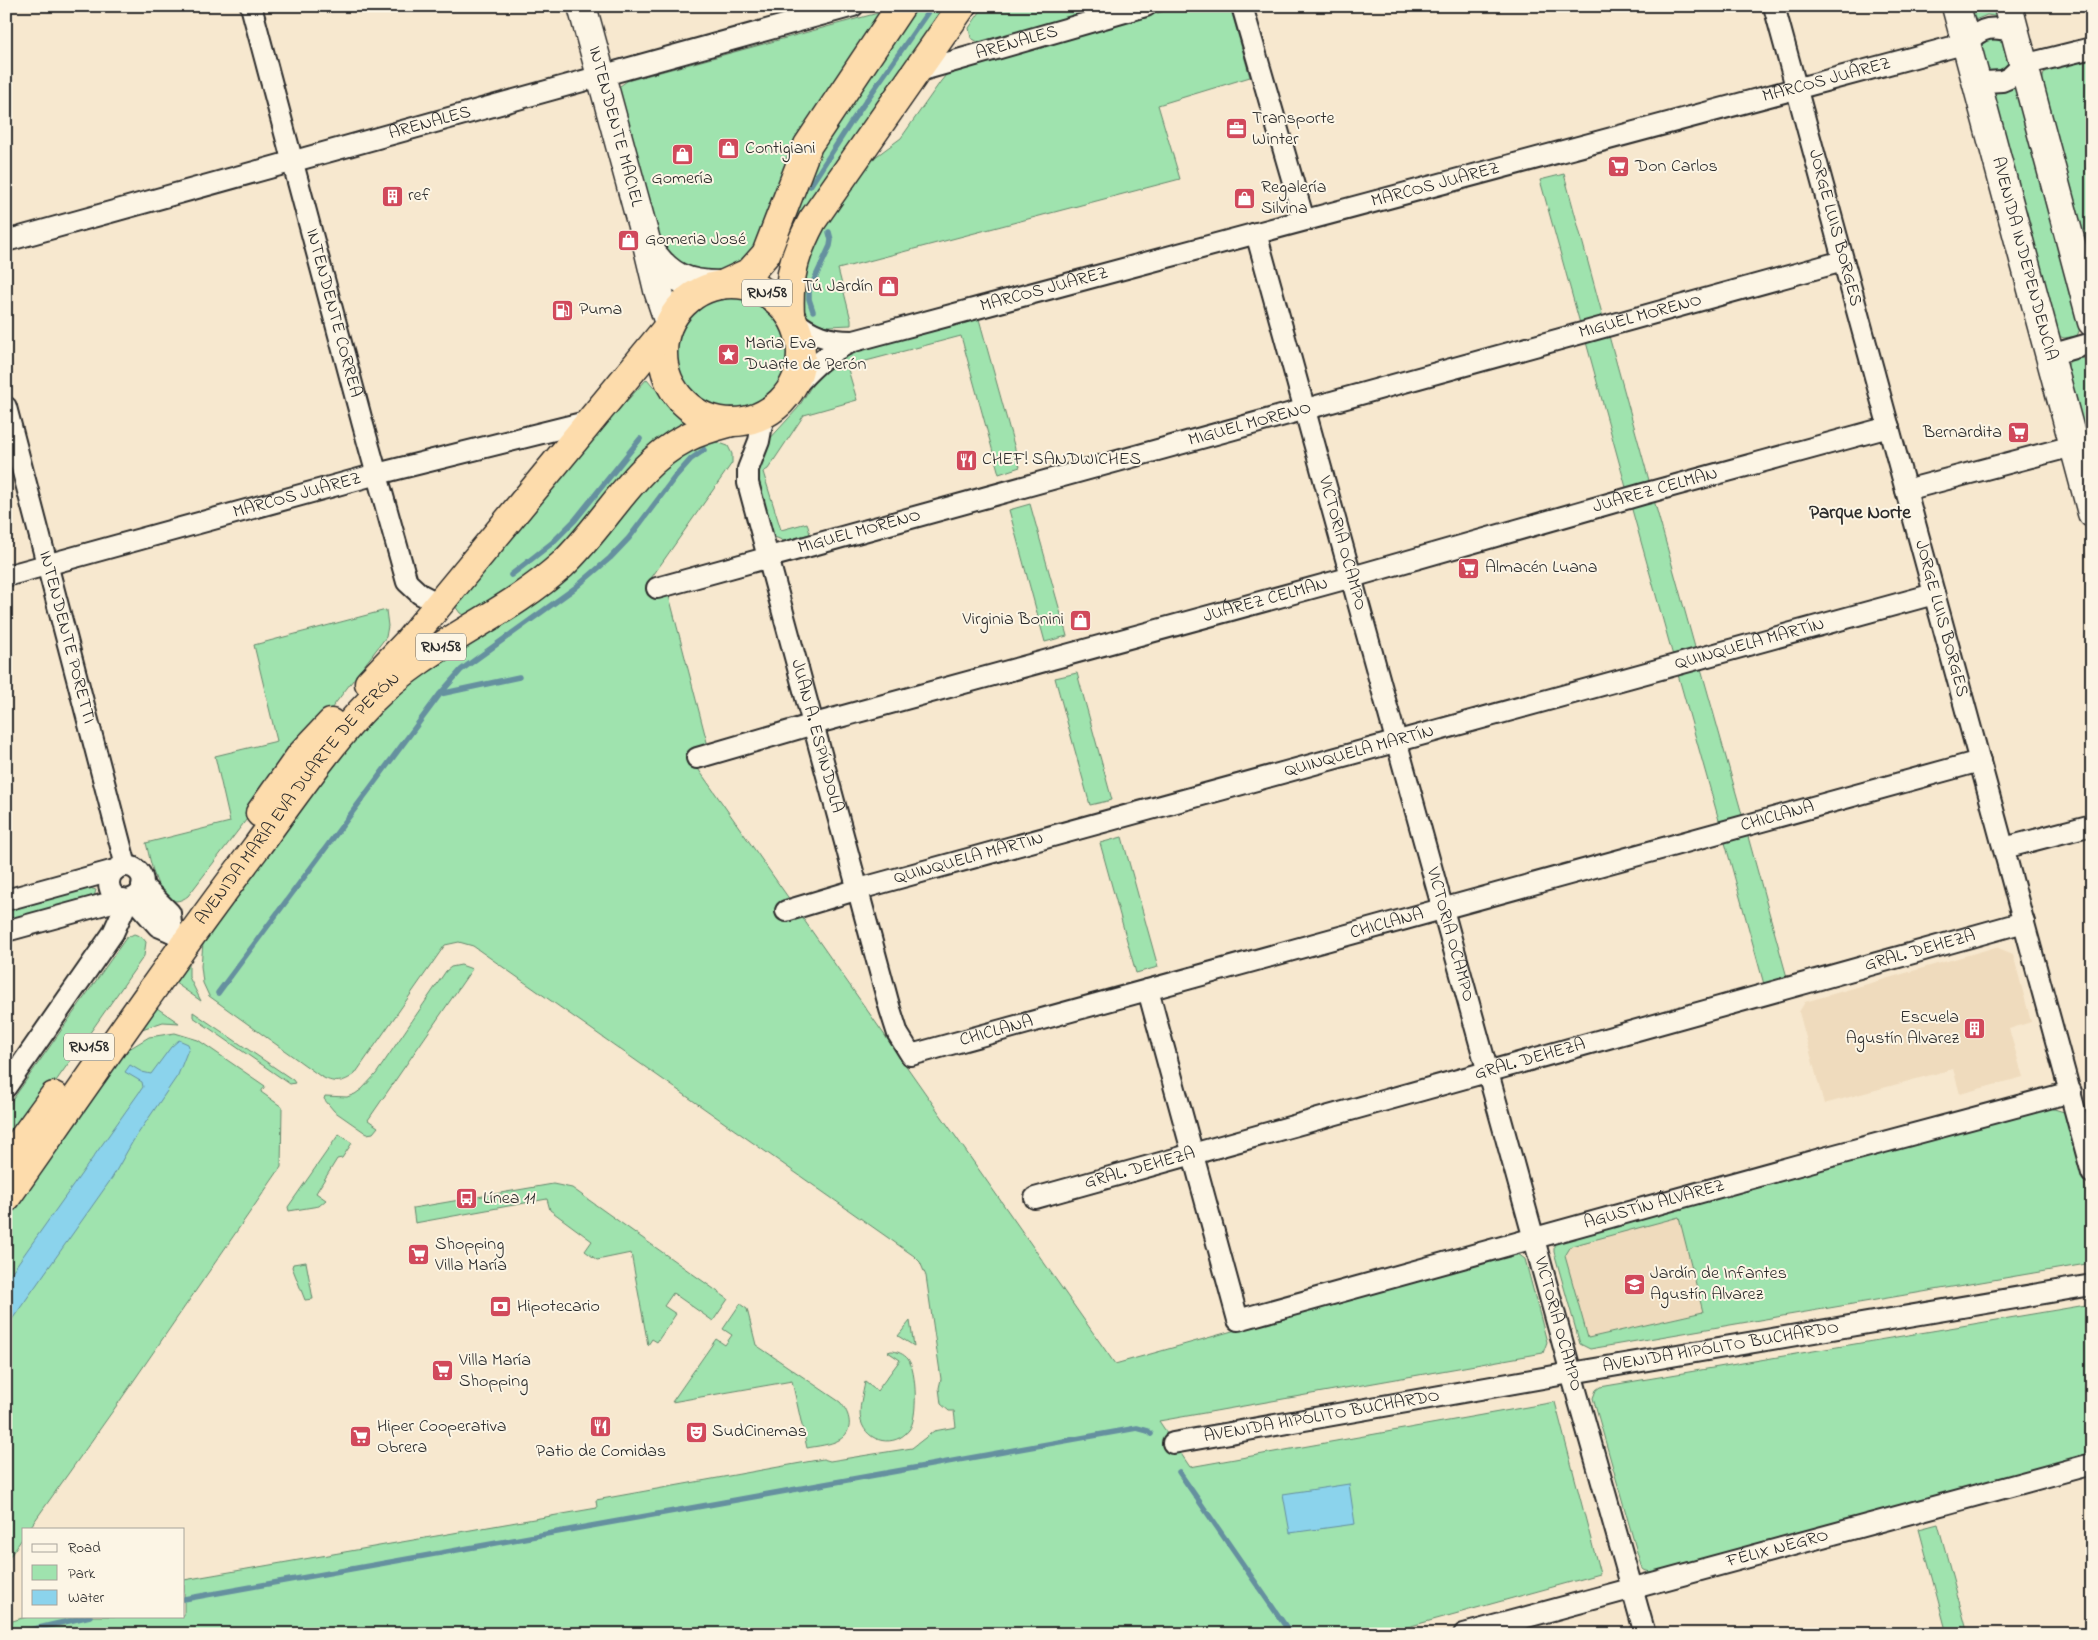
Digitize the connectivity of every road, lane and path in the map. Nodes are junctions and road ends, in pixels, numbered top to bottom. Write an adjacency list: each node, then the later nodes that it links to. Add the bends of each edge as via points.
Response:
1 (250, 6): 19 (street, INTENDENTE CORREA)
2 (582, 6): 16 (main road, INTENDENTE MACIEL)
3 (853, 6): 16 (street, ARENALES)
4 (901, 6): 25 (highway, RN158, via 808,145 766,254 750,272)
5 (962, 6): 15 (highway, RN158)
6 (1146, 6): 15 (street, ARENALES)
7 (1242, 6): 20 (street)
8 (1774, 6): 18 (street, JORGE LUIS BORGES)
9 (1956, 6): 12 (main road, AVENIDA INDEPENDENCIA)
10 (2008, 6): 11 (main road)
11 (2014, 32): 12 (street, MARCOS JUÁREZ, via 1984,28); 14 (main road)
12 (1966, 42): 17 (main road, AVENIDA INDEPENDENCIA); 18 (street, MARCOS JUÁREZ)
13 (2092, 48): 14 (street)
14 (2023, 65): 17 (street, via 2002,81); 27 (main road)
15 (916, 72): 26 (highway, RN158, via 799,245 789,290)
16 (600, 76): 19 (street, ARENALES); 23 (main road, INTENDENTE MACIEL)
17 (1976, 80): 31 (main road, AVENIDA INDEPENDENCIA)
18 (1797, 88): 20 (street, MARCOS JUÁREZ); 24 (street, JORGE LUIS BORGES)
19 (291, 162): 22 (street, ARENALES); 40 (street, INTENDENTE CORREA)
20 (1304, 220): 21 (street, MARCOS JUÁREZ)
21 (1256, 233): 29 (street, MARCOS JUÁREZ); 34 (street, VICTORIA OCAMPO)
22 (6, 241)
23 (648, 248): 25 (main road, INTENDENTE MACIEL, via 678,278 696,284); 28 (main road, INTENDENTE MACIEL)
24 (1843, 261): 34 (street, MIGUEL MORENO); 38 (street, JORGE LUIS BORGES)
25 (722, 284): 26 (highway, RN158, via 746,285 767,293); 28 (highway, RN158, via 701,291 685,302)
26 (792, 318): 29 (street, MARCOS JUÁREZ, via 810,333 823,338); 32 (highway, RN158, via 802,352 798,373)
27 (2092, 322)
28 (668, 326): 36 (highway, AVENIDA MARÍA EVA DUARTE DE PERÓN / RN158); 37 (highway, RN158, via 664,340 664,364 675,392 698,412)
29 (854, 341): 32 (street, MARCOS JUÁREZ, via 822,358)
30 (2092, 343): 31 (street)
31 (2050, 354): 39 (main road, AVENIDA INDEPENDENCIA)
32 (789, 393): 35 (highway, RN158)
33 (6, 407): 44 (street, INTENDENTE PORETTI)
34 (1306, 409): 43 (street, MIGUEL MORENO); 46 (street, VICTORIA OCAMPO)
35 (764, 414): 37 (highway, RN158); 43 (street, JUAN A. ESPÍNDOLA, via 747,474)
36 (590, 421): 40 (street, MARCOS JUÁREZ); 49 (highway, AVENIDA MARÍA EVA DUARTE DE PERÓN / RN158)
37 (732, 422): 50 (highway, AVENIDA MARÍA EVA DUARTE DE PERÓN / RN158, via 698,432 650,464 561,565)
38 (1889, 427): 41 (street, JORGE LUIS BORGES); 46 (street, JUÁREZ CELMAN)
39 (2073, 446): 41 (street); 42 (main road, AVENIDA INDEPENDENCIA)
40 (377, 474): 44 (street, MARCOS JUÁREZ); 49 (street, INTENDENTE CORREA, via 407,582 420,594)
41 (1906, 490): 48 (street, JORGE LUIS BORGES)
42 (2092, 513)
43 (768, 557): 47 (street, MIGUEL MORENO); 51 (street, JUAN A. ESPÍNDOLA)
44 (47, 565): 45 (street, MARCOS JUÁREZ); 57 (street, INTENDENTE PORETTI)
45 (6, 576)
46 (1352, 577): 51 (street, JUÁREZ CELMAN); 52 (street, VICTORIA OCAMPO)
47 (657, 588)
48 (1934, 594): 52 (street, QUINQUELA MARTÍN); 54 (street, JORGE LUIS BORGES)
49 (439, 604): 50 (highway, via 443,618 453,628); 65 (highway, AVENIDA MARÍA EVA DUARTE DE PERÓN / RN158, via 407,643 301,755)
50 (464, 632): 65 (highway, AVENIDA MARÍA EVA DUARTE DE PERÓN / RN158, via 391,682 360,713)
51 (814, 724): 53 (street, JUÁREZ CELMAN); 58 (street, JUAN A. ESPÍNDOLA)
52 (1397, 742): 58 (street, QUINQUELA MARTÍN); 61 (street, VICTORIA OCAMPO)
53 (697, 758)
54 (1980, 761): 56 (street, JORGE LUIS BORGES); 61 (street, CHICLANA)
55 (2092, 825): 56 (street)
56 (2004, 848): 63 (street, JORGE LUIS BORGES)
57 (120, 868): 59 (street, via 136,870 140,874); 59 (street, via 110,880 110,890 113,894); 60 (street)
58 (859, 890): 62 (street, QUINQUELA MARTÍN); 67 (street, JUAN A. ESPÍNDOLA, via 890,1009 898,1034)
59 (132, 896): 64 (street); 65 (street, via 158,926); 69 (street, via 113,933)
60 (6, 900)
61 (1443, 908): 66 (street, CHICLANA); 68 (street, VICTORIA OCAMPO)
62 (786, 911)
63 (2024, 922): 68 (street, GRAL. DEHEZA); 70 (street, JORGE LUIS BORGES)
64 (6, 931)
65 (178, 937): 72 (highway, AVENIDA MARÍA EVA DUARTE DE PERÓN / RN158); 74 (highway, AVENIDA MARÍA EVA DUARTE DE PERÓN / RN158)
66 (1148, 990): 67 (street, CHICLANA); 71 (street)
67 (911, 1055)
68 (1489, 1072): 71 (street, GRAL. DEHEZA); 76 (street, VICTORIA OCAMPO)
69 (6, 1087)
70 (2071, 1092): 73 (street, JORGE LUIS BORGES); 76 (street, AGUSTÍN ÁLVAREZ)
71 (1193, 1155): 75 (street, GRAL. DEHEZA); 76 (street, AGUSTÍN ÁLVAREZ, via 1238,1320)
72 (6, 1162)
73 (2092, 1173)
74 (6, 1198)
75 (1035, 1198)
76 (1534, 1238): 78 (street, VICTORIA OCAMPO)
77 (2092, 1285): 78 (street, AVENIDA HIPÓLITO BUCHARDO)
78 (1571, 1373): 79 (street, AVENIDA HIPÓLITO BUCHARDO); 81 (street, VICTORIA OCAMPO)
79 (1173, 1443)
80 (2092, 1464): 81 (street, FÉLIX NEGRO)
81 (1632, 1588): 82 (street, FÉLIX NEGRO); 83 (street, VICTORIA OCAMPO)
82 (1464, 1634)
83 (1645, 1634)

